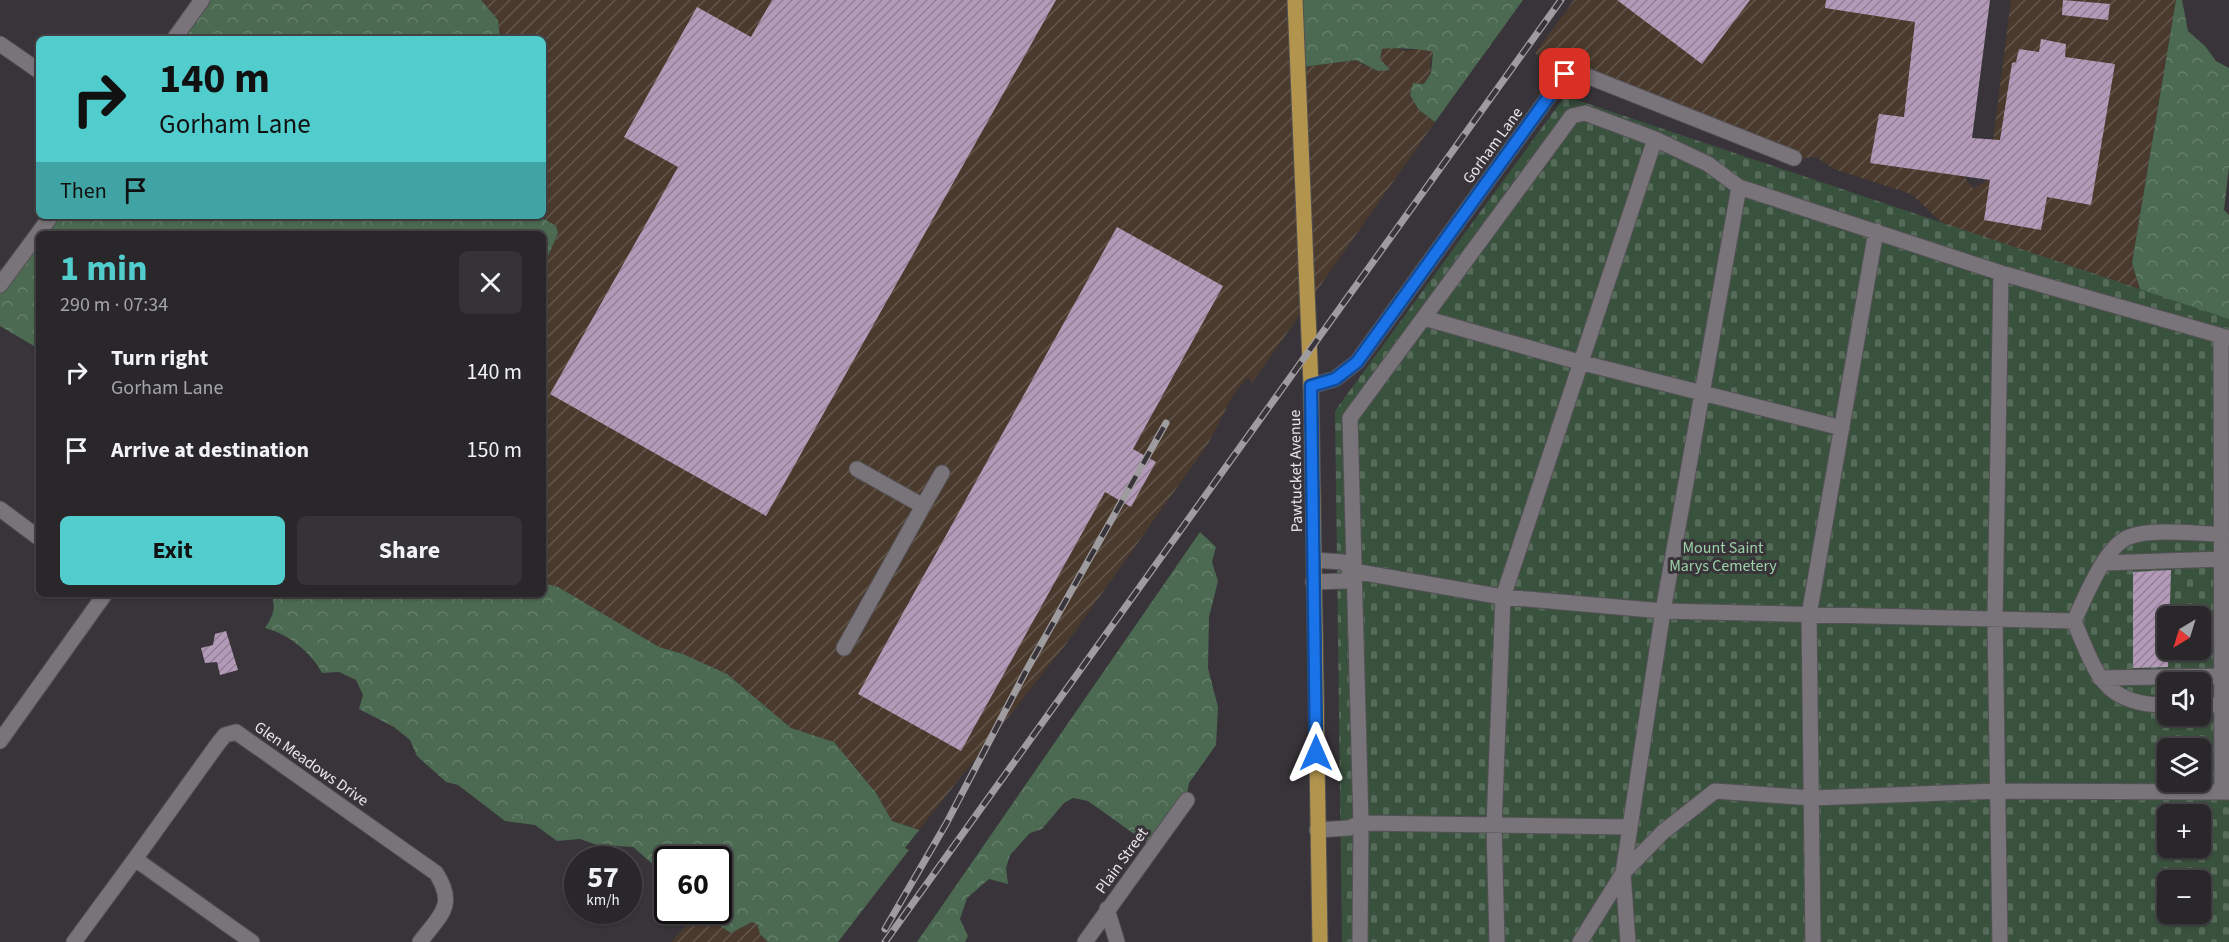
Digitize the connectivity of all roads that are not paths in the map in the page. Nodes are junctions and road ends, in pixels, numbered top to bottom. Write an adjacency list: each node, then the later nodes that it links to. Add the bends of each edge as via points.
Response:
1 (202, 0): 3 (street)
2 (1295, 0): 16 (main road, Pawtucket Avenue)
3 (176, 36)
4 (0, 44): 5 (street)
5 (36, 69)
6 (1655, 139): 8 (street, via 1708,164); 13 (street, via 1585,113 1572,116); 15 (street)
7 (1794, 158): 16 (street, Gorham Lane, via 1587,76 1565,74 1357,362 1335,379)
8 (1739, 187): 9 (street); 17 (street)
9 (1876, 231): 11 (street); 18 (street)
10 (36, 236): 12 (street)
11 (2001, 273): 14 (street); 35 (street)
12 (0, 285)
13 (1424, 318): 15 (street); 28 (street, via 1350,418)
14 (2225, 337): 23 (street)
15 (1579, 362): 17 (street); 32 (street)
16 (1311, 386): 26 (main road, Pawtucket Avenue)
17 (1702, 394): 18 (street); 33 (street)
18 (1842, 428): 34 (street)
19 (858, 468): 21 (street)
20 (942, 473): 21 (street)
21 (923, 506): 37 (street)
22 (0, 508): 24 (street)
23 (2222, 534): 25 (street); 27 (street, via 2128,537)
24 (36, 536)
25 (2222, 559): 27 (street); 29 (street)
26 (1314, 560): 28 (street, via 1343,562); 30 (main road, Pawtucket Avenue)
27 (2104, 563): 36 (street)
28 (1353, 571): 30 (street, via 1345,581); 32 (street); 48 (street)
29 (2226, 575): 38 (street)
30 (1313, 582): 51 (main road, Pawtucket Avenue)
31 (103, 597): 43 (street)
32 (1503, 597): 33 (street); 49 (street)
33 (1663, 611): 34 (street); 50 (street)
34 (1809, 615): 35 (street); 46 (street)
35 (1995, 619): 36 (street); 44 (street)
36 (2074, 621): 39 (street)
37 (844, 648)
38 (2223, 676): 39 (street); 42 (street)
39 (2100, 678): 40 (street, via 2115,695 2133,703)
40 (2157, 704)
41 (2211, 705): 42 (street)
42 (2222, 705): 45 (street)
43 (0, 741)
44 (1998, 791): 45 (street); 46 (street); 66 (street)
45 (2225, 792)
46 (1812, 798): 53 (street, via 1715,791 1664,832); 65 (street)
47 (1187, 800): 54 (street, Plain Street)
48 (1361, 823): 49 (street); 51 (street, via 1349,828); 61 (street)
49 (1494, 826): 50 (street); 62 (street)
50 (1630, 827): 53 (street)
51 (1317, 830): 60 (main road, Pawtucket Avenue)
52 (135, 859): 55 (street, Glen Meadows Drive); 56 (street); 57 (street, Glen Meadows Drive, via 217,745 225,735 236,732 436,873 446,889 447,900)
53 (1623, 873): 63 (street); 64 (street)
54 (1107, 909): 58 (street, Plain Street); 59 (street)
55 (74, 942)
56 (252, 942)
57 (420, 942)
58 (1085, 942)
59 (1117, 942)
60 (1320, 942)
61 (1360, 942)
62 (1497, 942)
63 (1580, 942)
64 (1628, 942)
65 (1813, 942)
66 (2000, 942)

